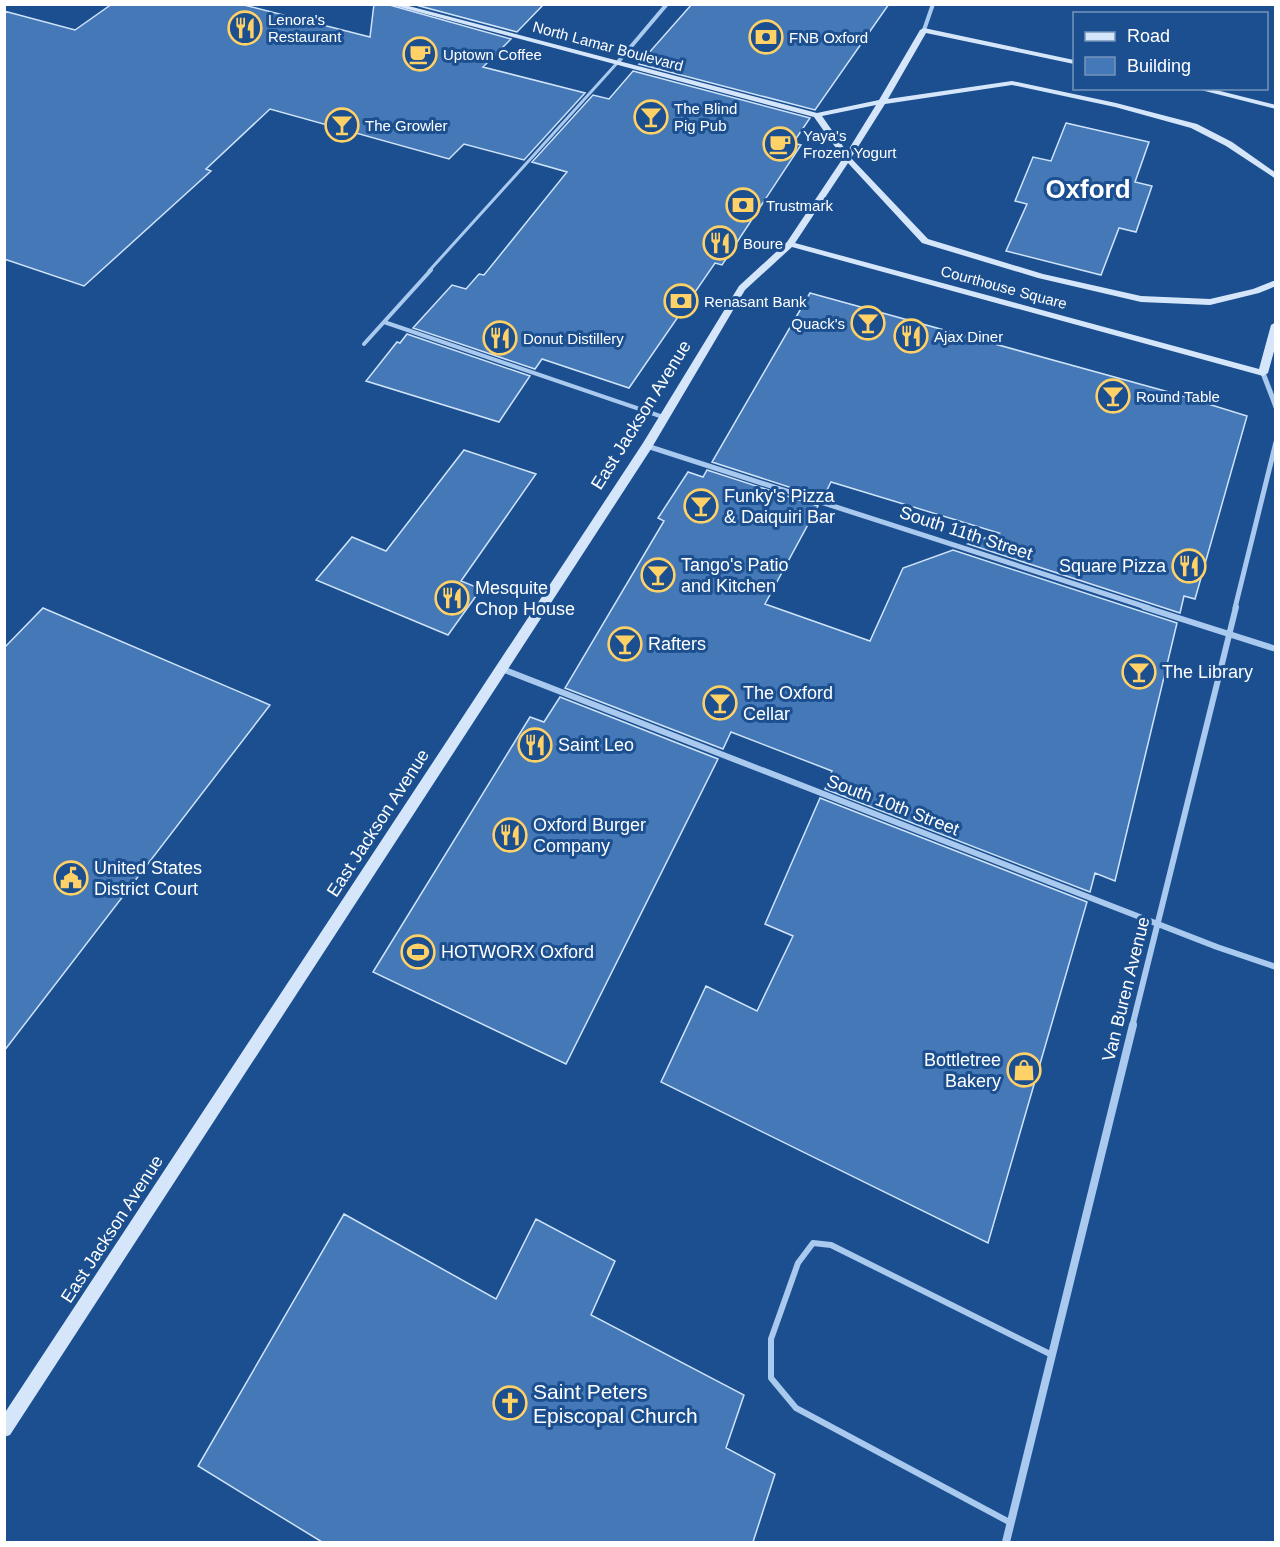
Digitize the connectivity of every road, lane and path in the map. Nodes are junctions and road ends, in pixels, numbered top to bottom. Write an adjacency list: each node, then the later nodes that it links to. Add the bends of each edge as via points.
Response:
1 (392, 4): 5 (street, North Lamar Boulevard)
2 (667, 4): 5 (street)
3 (933, 4): 4 (street)
4 (924, 30): 6 (street); 8 (street)
5 (618, 62): 10 (street, North Lamar Boulevard); 15 (lane)
6 (1073, 62)
7 (1204, 90): 9 (street)
8 (882, 102): 10 (street); 11 (street); 12 (street, via 1012,83 1194,126 1229,144)
9 (1275, 107)
10 (817, 115): 11 (street, Courthouse Square)
11 (847, 158): 13 (street); 14 (street, Courthouse Square, via 925,241 1041,276 1142,299 1210,302)
12 (1275, 177)
13 (790, 244): 18 (street, Courthouse Square); 20 (street, East Jackson Avenue, via 741,288)
14 (1275, 283)
15 (384, 322): 17 (lane); 20 (lane)
16 (1275, 325): 18 (street)
17 (364, 344)
18 (1263, 373): 19 (street)
19 (1275, 407)
20 (665, 417): 22 (street, East Jackson Avenue)
21 (1275, 442): 23 (street, Van Buren Avenue)
22 (647, 446): 23 (street, South 11th Street); 25 (street, East Jackson Avenue)
23 (1228, 634): 24 (street, South 11th Street); 26 (street, Van Buren Avenue)
24 (1275, 649)
25 (501, 669): 26 (street, South 10th Street); 29 (street, East Jackson Avenue)
26 (1158, 923): 27 (street, South 10th Street); 28 (street, Van Buren Avenue)
27 (1275, 967)
28 (1052, 1355): 30 (street, Van Buren Avenue); 30 (lane, via 831,1245 813,1243 798,1263 771,1339 771,1378 796,1408)
29 (4, 1430)
30 (1011, 1522): 31 (street, Van Buren Avenue)
31 (1006, 1542)

